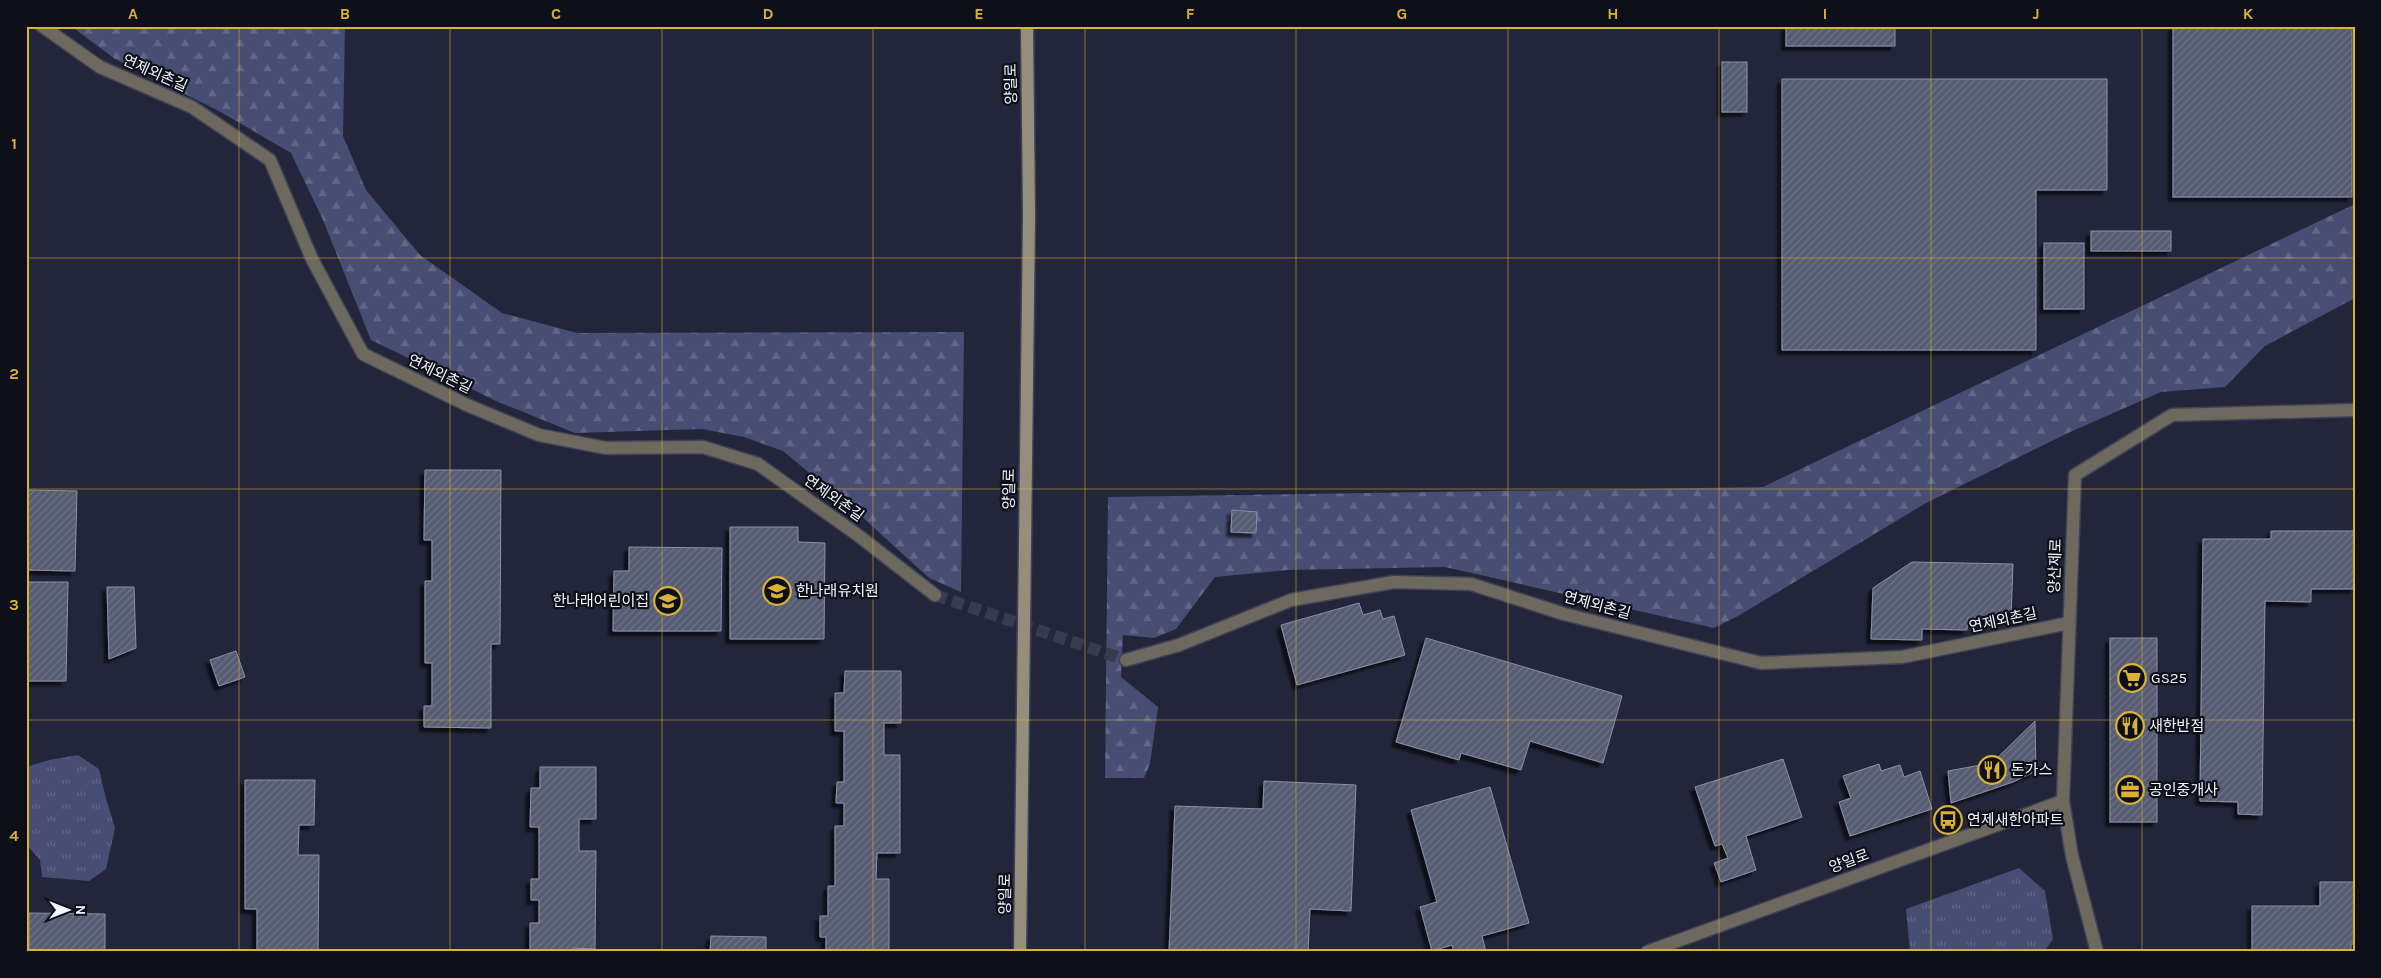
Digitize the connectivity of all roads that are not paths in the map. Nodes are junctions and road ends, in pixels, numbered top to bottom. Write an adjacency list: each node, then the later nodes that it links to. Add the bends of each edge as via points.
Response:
1 (42, 26): 4 (street, 연제외촌길, via 100,67 192,107 270,160 312,259 363,354 467,405 538,435 606,448 703,448 758,464)
2 (1027, 26): 8 (main road, 양일로, via 1029,216)
3 (2355, 410): 5 (street, 양산제로, via 2172,415 2075,475)
4 (935, 595)
5 (2069, 623): 6 (street, 연제외촌길, via 1902,657 1761,663 1564,614 1471,584 1394,582 1291,600 1179,645); 7 (street, 양산제로)
6 (1126, 660)
7 (2063, 801): 9 (street, 양일로); 10 (street, 양산제로, via 2072,856)
8 (1020, 952)
9 (1647, 952)
10 (2097, 952)

